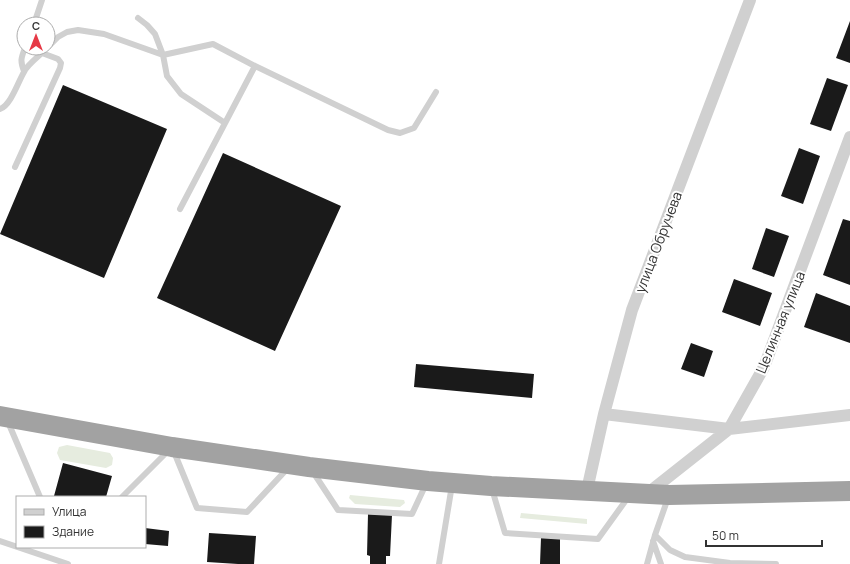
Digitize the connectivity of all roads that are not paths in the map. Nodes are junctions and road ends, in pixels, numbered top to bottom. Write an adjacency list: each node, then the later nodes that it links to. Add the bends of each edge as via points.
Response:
1 (42, 0): 3 (lane)
2 (750, 0): 18 (street, улица Обручева, via 632,310)
3 (37, 16)
4 (138, 18): 6 (lane, via 154,34)
5 (56, 39): 6 (lane, via 67,32 78,30 104,34)
6 (163, 55): 10 (lane, via 213,44); 14 (lane, via 167,76 181,94)
7 (22, 56): 11 (lane, via 21,63)
8 (39, 56): 11 (lane)
9 (50, 56): 16 (lane, via 58,59 61,63 60,68)
10 (255, 66): 12 (lane, via 388,130 400,133 414,128); 14 (lane)
11 (24, 71): 13 (lane, via 18,87 4,108)
12 (436, 92)
13 (0, 109)
14 (226, 123): 17 (lane)
15 (850, 137): 21 (street, Целинная улица, via 764,367)
16 (15, 167)
17 (180, 210)
18 (604, 414): 21 (street); 27 (street, улица Обручева)
19 (850, 415): 21 (street)
20 (3, 416): 22 (highway); 31 (lane)
21 (729, 429): 29 (street, Целинная улица)
22 (172, 447): 23 (highway); 23 (lane, via 197,508 247,512); 32 (lane)
23 (301, 466): 24 (highway); 24 (lane, via 338,510 412,514)
24 (428, 481): 25 (highway)
25 (453, 483): 26 (highway); 38 (lane)
26 (491, 486): 27 (highway); 29 (lane, via 505,533 598,539)
27 (587, 490): 29 (highway)
28 (850, 491): 30 (highway)
29 (640, 493): 30 (highway)
30 (669, 495): 33 (lane)
31 (40, 496)
32 (123, 496)
33 (654, 538): 39 (lane); 40 (lane); 41 (lane, via 685,557 730,563)
34 (0, 541): 35 (lane)
35 (16, 546)
36 (21, 548): 37 (lane)
37 (68, 564)
38 (439, 564)
39 (647, 564)
40 (661, 564)
41 (776, 564)

